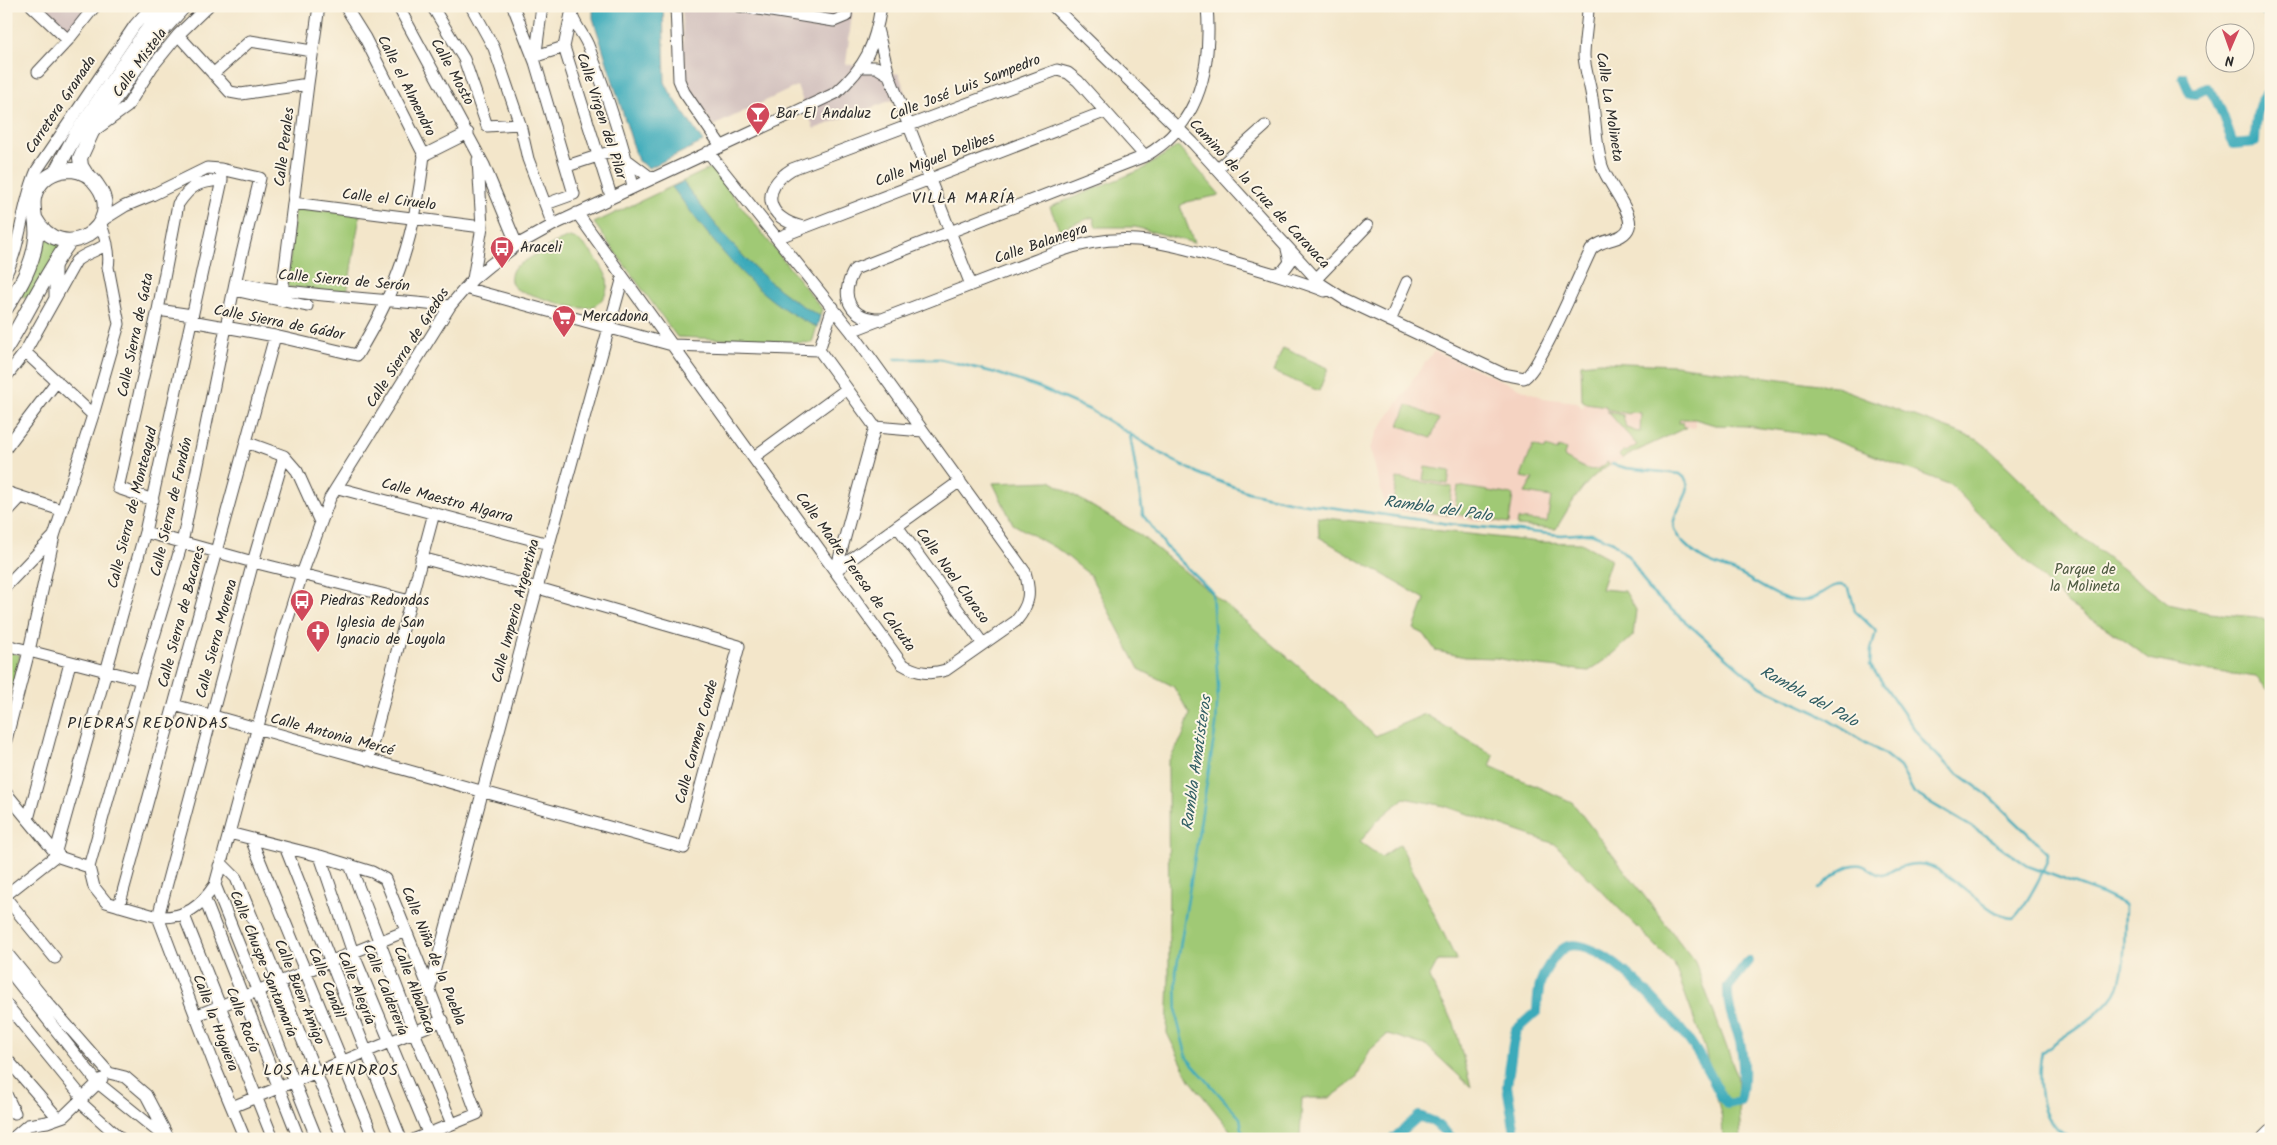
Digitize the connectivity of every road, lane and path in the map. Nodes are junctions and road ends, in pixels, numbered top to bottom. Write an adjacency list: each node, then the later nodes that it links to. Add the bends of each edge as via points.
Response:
1 (32, 6): 24 (street)
2 (95, 6): 24 (street)
3 (152, 6): 40 (street, Carretera Granada)
4 (166, 6): 44 (main road, Carretera Granada)
5 (184, 6): 41 (main road, via 158,36)
6 (208, 6): 23 (street, Calle Mistela)
7 (320, 6): 27 (street, Calle Perales)
8 (345, 6): 48 (street, Calle el Almendro, via 365,38)
9 (398, 6): 42 (street, Calle Mosto)
10 (432, 6): 36 (street, via 464,59 487,126)
11 (471, 6): 36 (street, via 494,48)
12 (513, 6): 28 (street)
13 (542, 6): 28 (street)
14 (676, 6): 43 (street, via 678,80)
15 (739, 6): 16 (street, via 834,21 846,16)
16 (848, 6)
17 (881, 6): 22 (street, Calle Sierra de Gredos)
18 (1053, 6): 39 (street, Camino de la Cruz de Caravaca)
19 (1207, 6): 39 (street, via 1206,73)
20 (1588, 6): 114 (street, Calle La Molineta, via 1584,57 1598,150 1610,185 1629,214 1630,226 1621,235 1599,242 1591,250)
21 (571, 10): 25 (street, Calle Virgen del Pilar); 45 (street, via 588,46)
22 (877, 28): 26 (street, Calle Sierra de Gredos); 33 (street)
23 (178, 35): 32 (street); 41 (street, Calle Mistela, via 152,67 127,107)
24 (68, 40): 31 (street)
25 (564, 46): 28 (street); 49 (street, Calle Virgen del Pilar)
26 (870, 50): 29 (street, Calle Sierra de Gredos); 30 (street)
27 (312, 51): 32 (street, via 250,41); 34 (street, Calle Perales)
28 (535, 59): 52 (street)
29 (861, 67): 30 (street); 43 (street, Calle Sierra de Gredos, via 836,93)
30 (876, 67): 33 (street)
31 (38, 72)
32 (213, 74): 34 (street, via 230,92 241,94)
33 (889, 75): 37 (street)
34 (308, 84): 62 (street, Calle Perales)
35 (1104, 112): 37 (street, Calle José Luis Sampedro, via 1078,81 1057,70); 50 (street, Calle José Luis Sampedro); 58 (street, Calle Miguel Delibes)
36 (520, 124): 63 (street, via 528,159)
37 (909, 126): 58 (street); 72 (street, Calle José Luis Sampedro, via 780,176 773,186 774,210 783,221)
38 (1265, 126): 53 (street)
39 (1179, 129): 50 (street, via 1158,149); 53 (street, Camino de la Cruz de Caravaca)
40 (63, 132): 44 (street); 82 (street, Carretera Granada, via 37,170 28,190)
41 (92, 132): 55 (main road, via 80,158)
42 (468, 132): 47 (street, Calle Mosto); 48 (street)
43 (721, 146): 46 (street, Calle Sierra de Gredos)
44 (68, 148): 54 (main road, Carretera Granada)
45 (622, 148): 49 (street); 51 (street)
46 (708, 152): 57 (street, Calle Sierra de Gredos); 76 (street, Calle Madre Teresa de Calcuta)
47 (478, 153): 71 (street, Calle Mosto); 79 (street, Calle Mosto)
48 (424, 155): 66 (street)
49 (598, 156): 52 (street); 60 (street, Calle Virgen del Pilar)
50 (1145, 156): 73 (street)
51 (627, 160): 57 (street); 59 (street)
52 (567, 166): 63 (street, via 574,194)
53 (1217, 170): 74 (street, Camino de la Cruz de Caravaca)
54 (55, 173): 55 (main road, via 71,170); 67 (main road, Carretera Granada, via 38,186 33,207)
55 (86, 174): 61 (main road)
56 (222, 174): 64 (street, via 206,168); 92 (street, Calle Sierra de Fondón, via 260,178); 102 (street, Calle Sierra de Gata, via 200,182 178,204); 103 (street, Calle Sierra de Monteagud)
57 (651, 178): 59 (street, Calle Sierra de Gredos)
58 (930, 178): 72 (street, Calle Miguel Delibes); 73 (street)
59 (633, 186): 60 (street, Calle Sierra de Gredos)
60 (612, 196): 65 (street, Calle Sierra de Gredos)
61 (104, 199): 64 (street); 68 (main road)
62 (292, 203): 66 (street, Calle el Ciruelo); 94 (street, Calle Perales)
63 (546, 204): 69 (street)
64 (125, 206): 68 (street)
65 (577, 213): 69 (street, Calle Sierra de Gredos); 87 (street, Calle Madre Teresa de Calcuta)
66 (415, 217): 71 (street, Calle el Ciruelo); 97 (street)
67 (35, 218): 77 (main road, via 48,235); 80 (main road, Carretera Granada, via 37,236)
68 (101, 222): 75 (main road); 78 (street)
69 (553, 225): 79 (street, Calle Sierra de Gredos)
70 (1368, 226): 88 (street)
71 (482, 227): 89 (street, Calle Mosto)
72 (803, 227): 76 (street, Calle Miguel Delibes)
73 (950, 232): 91 (street); 104 (street, via 855,269 847,285 848,302 861,316)
74 (1280, 237): 86 (street, via 1288,249 1290,262); 88 (street, Camino de la Cruz de Caravaca)
75 (85, 238): 77 (main road); 81 (street)
76 (776, 238): 100 (street, Calle Madre Teresa de Calcuta)
77 (70, 241): 83 (main road)
78 (107, 244): 81 (street); 84 (street)
79 (517, 245): 89 (street, Calle Sierra de Gredos)
80 (34, 252): 82 (street); 101 (main road, Carretera Granada, via 24,278)
81 (96, 252): 84 (street); 96 (street, via 84,254 76,261)
82 (9, 260): 85 (street, Carretera Granada)
83 (55, 262): 96 (street); 111 (main road)
84 (108, 266): 118 (street, via 119,324)
85 (6, 274)
86 (1276, 274): 91 (street, Calle Balanegra, via 1161,242 1120,238 1076,245); 95 (street, Calle Balanegra)
87 (624, 278): 107 (street, Calle Imperio Argentina); 110 (street, Calle Madre Teresa de Calcuta)
88 (1316, 278): 95 (street, Camino de la Cruz de Caravaca)
89 (473, 279): 93 (street, Calle Sierra de Gredos)
90 (1407, 282): 105 (street)
91 (970, 285): 104 (street, Calle Balanegra)
92 (235, 286): 94 (street, Calle Sierra de Serón); 98 (street, Calle Sierra de Serón); 106 (street, Calle Sierra de Fondón)
93 (465, 288): 99 (street, Calle Sierra de Gredos); 107 (street)
94 (282, 292): 97 (street, Calle Sierra de Serón)
95 (1344, 299): 105 (street, Camino de la Cruz de Caravaca)
96 (55, 300): 113 (street)
97 (389, 300): 99 (street, Calle Sierra de Serón); 109 (street, Calle Sierra de Gádor, via 357,354)
98 (307, 306)
99 (450, 306): 126 (street, Calle Sierra de Gredos)
100 (833, 307): 108 (street, Calle Madre Teresa de Calcuta); 112 (street)
101 (6, 308)
102 (158, 310): 103 (street, Calle Sierra de Gádor); 129 (street, Calle Sierra de Gata, via 118,488)
103 (192, 318): 106 (street, Calle Sierra de Gádor); 129 (street, Calle Sierra de Monteagud)
104 (882, 319): 108 (street, Calle Balanegra)
105 (1390, 320): 114 (street, Camino de la Cruz de Caravaca, via 1503,374)
106 (227, 327): 109 (street, Calle Sierra de Gádor); 137 (street, Calle Sierra de Fondón)
107 (610, 328): 110 (street); 138 (street, Calle Imperio Argentina)
108 (851, 331): 120 (street, Calle Madre Teresa de Calcuta)
109 (275, 336): 121 (street, Calle Sierra de Bacares)
110 (672, 345): 112 (street); 124 (street, Calle Madre Teresa de Calcuta)
111 (6, 348)
112 (819, 350): 117 (street)
113 (25, 352): 115 (street); 116 (street)
114 (1529, 376)
115 (6, 377)
116 (56, 381): 118 (street); 122 (street)
117 (847, 389): 119 (street); 124 (street)
118 (93, 415): 130 (street)
119 (875, 427): 120 (street); 142 (street)
120 (923, 431): 125 (street, Calle Madre Teresa de Calcuta)
121 (246, 442): 123 (street); 139 (street, Calle Sierra de Bacares)
122 (6, 448)
123 (284, 456): 133 (street, via 297,471); 141 (street, Calle Sierra Morena)
124 (754, 457): 142 (street, Calle Madre Teresa de Calcuta)
125 (960, 481): 134 (street); 148 (street, Calle Madre Teresa de Calcuta, via 1025,572 1030,587 1028,603 1016,621)
126 (338, 488): 132 (street, Calle Maestro Algarra); 133 (street, Calle Sierra de Gredos)
127 (6, 492): 128 (street)
128 (21, 497): 130 (street); 131 (street)
129 (153, 500): 135 (street, Calle Sierra de Monteagud)
130 (61, 510): 136 (street)
131 (6, 513)
132 (434, 513): 138 (street, Calle Maestro Algarra); 140 (street)
133 (320, 522): 143 (street, Calle Sierra de Gredos)
134 (897, 526): 142 (street); 148 (street, Calle Noel Claraso)
135 (145, 532): 137 (street); 151 (street, Calle Sierra de Monteagud)
136 (54, 536): 144 (street); 149 (street)
137 (182, 543): 139 (street); 152 (street, Calle Sierra de Fondón)
138 (549, 544): 145 (street, Calle Imperio Argentina)
139 (215, 552): 141 (street); 153 (street, Calle Sierra de Bacares)
140 (421, 558): 145 (street); 146 (street)
141 (253, 562): 143 (street); 154 (street, Calle Sierra Morena)
142 (836, 570): 148 (street, Calle Madre Teresa de Calcuta, via 902,664 913,671 935,673 946,670)
143 (302, 574): 146 (street); 155 (street, Calle Sierra de Gredos)
144 (6, 586)
145 (538, 588): 158 (street, Calle Imperio Argentina); 158 (street, Calle Carmen Conde, via 739,646 734,665 684,848)
146 (410, 602): 157 (street)
147 (6, 644): 149 (street)
148 (983, 644)
149 (29, 651): 150 (street); 156 (street)
150 (70, 663): 151 (street); 160 (street)
151 (107, 672): 152 (street); 164 (street, Calle Sierra de Monteagud)
152 (141, 680): 168 (street, Calle Sierra de Fondón)
153 (174, 704): 154 (street, Calle Antonia Mercé); 172 (street, Calle Sierra de Bacares)
154 (212, 715): 155 (street, Calle Antonia Mercé); 174 (street, Calle Sierra Morena)
155 (258, 730): 157 (street, Calle Antonia Mercé); 161 (street, Calle Sierra de Gredos)
156 (6, 740)
157 (368, 760): 158 (street, Calle Antonia Mercé)
158 (483, 791): 179 (street, Calle Imperio Argentina)
159 (6, 793): 160 (street)
160 (28, 819): 164 (street)
161 (229, 833): 162 (street, Calle Niña de la Puebla); 167 (street, Calle Sierra de Gredos)
162 (251, 839): 163 (street, Calle Niña de la Puebla); 184 (street, Calle Candil)
163 (286, 849): 165 (street, Calle Niña de la Puebla); 182 (street, Calle Alegría)
164 (57, 853): 168 (street, via 59,857); 170 (street)
165 (320, 856): 166 (street, Calle Niña de la Puebla); 178 (street, Calle Calderería)
166 (350, 865): 175 (street, Calle Niña de la Puebla, via 385,879); 176 (street, Calle Albahaca)
167 (219, 866): 169 (street, Calle Sierra de Gredos); 185 (street, Calle Buen Amigo, via 222,864 236,878)
168 (89, 867): 172 (street, via 94,887 106,902)
169 (214, 886): 171 (street, Calle Sierra de Gredos); 186 (street, Calle Chuspe Santamaría)
170 (6, 896): 180 (street)
171 (205, 900): 173 (street); 188 (street, Calle Chuspe Santamaría)
172 (119, 906): 174 (street)
173 (183, 913): 174 (street); 190 (street, Calle Rocío)
174 (158, 917): 191 (street, Calle la Hoguera)
175 (406, 931): 176 (street); 181 (street, Calle Niña de la Puebla)
176 (379, 942): 178 (street); 193 (street, Calle Albahaca)
177 (6, 952): 199 (street)
178 (353, 952): 182 (street); 194 (street, Calle Calderería)
179 (438, 954): 181 (street); 187 (street, Calle Imperio Argentina)
180 (55, 958)
181 (417, 960): 187 (street, Calle Niña de la Puebla)
182 (329, 962): 184 (street); 195 (street, Calle Alegría)
183 (6, 967): 201 (street)
184 (305, 972): 185 (street); 197 (street, Calle Candil)
185 (279, 982): 186 (street); 198 (street, Calle Buen Amigo)
186 (258, 991): 188 (street); 200 (street, Calle Chuspe Santamaría)
187 (429, 991): 192 (street, Calle Niña de la Puebla)
188 (243, 996): 190 (street); 202 (street, Calle Chuspe Santamaría)
189 (7, 1004): 205 (street)
190 (220, 1006): 191 (street); 204 (street, Calle Rocío)
191 (195, 1016): 206 (street, Calle la Hoguera)
192 (443, 1020): 193 (street); 209 (street, Calle Niña de la Puebla, via 477,1114)
193 (414, 1032): 194 (street); 209 (street, Calle Albahaca)
194 (389, 1042): 195 (street); 211 (street, Calle Calderería)
195 (366, 1052): 197 (street); 222 (street, Calle Alegría)
196 (6, 1058): 208 (street)
197 (342, 1062): 198 (street); 221 (street, Calle Candil)
198 (316, 1072): 200 (street); 220 (street, Calle Buen Amigo)
199 (109, 1073): 201 (street); 215 (street, via 125,1077 146,1095)
200 (295, 1081): 202 (street); 219 (street, Calle Chuspe Santamaría)
201 (98, 1083): 205 (street); 215 (street)
202 (278, 1088): 204 (street); 218 (street, Calle Chuspe Santamaría)
203 (6, 1094): 207 (street)
204 (256, 1097): 206 (street); 217 (street, Calle Rocío)
205 (80, 1099): 208 (street); 214 (street)
206 (232, 1106): 216 (street, Calle la Hoguera)
207 (11, 1111): 210 (street)
208 (58, 1118): 210 (street)
209 (452, 1124): 211 (street)
210 (26, 1127): 213 (street)
211 (428, 1133): 223 (street)
212 (2271, 1133): 224 (highway)
213 (12, 1139)
214 (121, 1139)
215 (168, 1139)
216 (245, 1139)
217 (273, 1139)
218 (299, 1139)
219 (317, 1139)
220 (343, 1139)
221 (374, 1139)
222 (401, 1139)
223 (415, 1139)
224 (2265, 1139)

